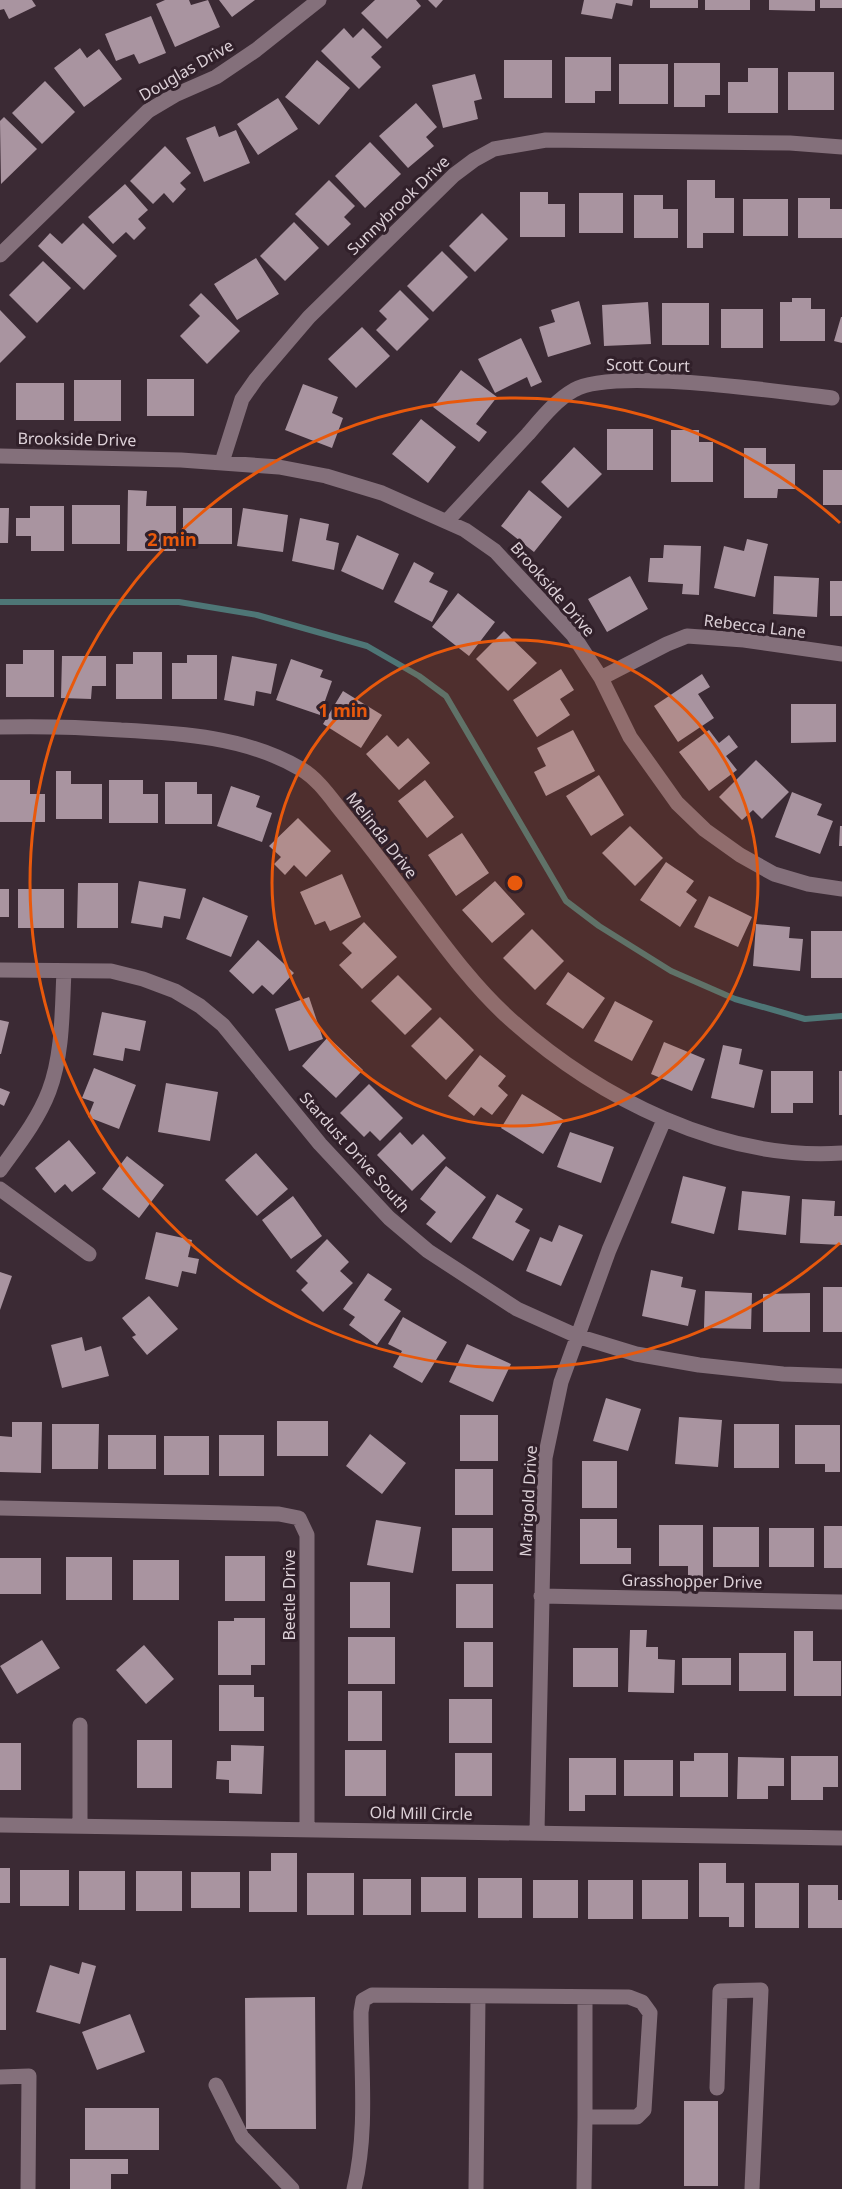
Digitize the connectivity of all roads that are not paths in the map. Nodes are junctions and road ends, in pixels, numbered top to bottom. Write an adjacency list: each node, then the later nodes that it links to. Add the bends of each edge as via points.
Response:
1 (319, 0): 3 (street, Douglas Drive, via 216,77 148,111)
2 (842, 147): 6 (street, Sunnybrook Drive, via 546,140 494,149 454,175 309,317 242,399)
3 (0, 255)
4 (832, 398): 7 (street, Scott Court, via 662,381 601,381 582,386 549,411)
5 (0, 456): 6 (street, Brookside Drive)
6 (222, 462): 7 (street, Brookside Drive, via 326,476 382,493)
7 (447, 521): 9 (street, Brookside Drive, via 495,551 573,635)
8 (842, 654): 9 (street, Rebecca Lane, via 687,636)
9 (601, 678): 11 (street, Brookside Drive, via 630,737 676,802 705,830 774,874)
10 (0, 727): 14 (street, Melinda Drive, via 184,733 242,746 302,770 321,786 439,938 510,1019 601,1087)
11 (842, 889)
12 (0, 970): 13 (street, Stardust Drive South)
13 (64, 971): 16 (street, via 60,1037 48,1093 30,1128); 19 (street, Stardust Drive South, via 111,971 143,979 200,1006 223,1025 320,1144 389,1218 428,1251 517,1309)
14 (664, 1120): 15 (street, Melinda Drive, via 768,1150); 19 (street, Marigold Drive)
15 (842, 1153)
16 (0, 1170)
17 (0, 1189): 18 (street)
18 (89, 1254)
19 (577, 1336): 20 (street, Stardust Drive South, via 636,1354 699,1365); 22 (street, Marigold Drive, via 561,1382 545,1458)
20 (842, 1376)
21 (0, 1508): 27 (street, Beetle Drive, via 279,1514 299,1518 307,1535)
22 (541, 1596): 23 (street, Grasshopper Drive); 28 (street, Marigold Drive)
23 (842, 1602)
24 (80, 1725): 26 (street)
25 (0, 1825): 26 (street, Old Mill Circle)
26 (80, 1826): 27 (street, Old Mill Circle)
27 (307, 1830): 28 (street, Old Mill Circle)
28 (537, 1832): 29 (street, Old Mill Circle)
29 (842, 1838)
30 (478, 1996): 31 (street); 38 (street, via 372,1995 363,2001 362,2127); 39 (street)
31 (585, 1997): 35 (street); 35 (street, via 629,1997 642,2002 650,2013 644,2110 636,2117)
32 (0, 2077): 36 (street, via 29,2076)
33 (216, 2085): 37 (street, via 242,2137)
34 (717, 2088): 41 (street, via 720,1991 760,1990)
35 (585, 2117): 40 (street)
36 (28, 2189)
37 (292, 2189)
38 (354, 2189)
39 (476, 2189)
40 (584, 2189)
41 (752, 2189)

